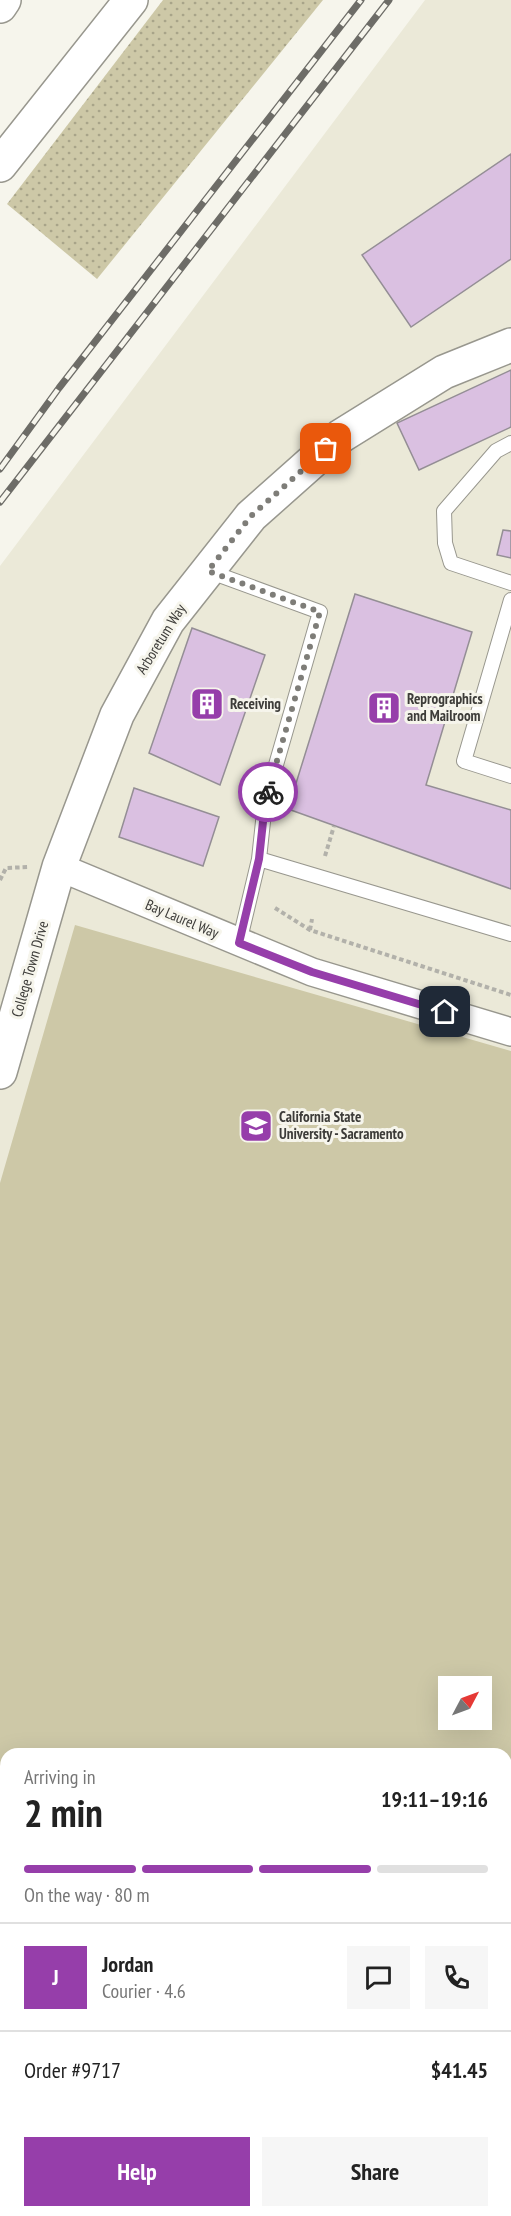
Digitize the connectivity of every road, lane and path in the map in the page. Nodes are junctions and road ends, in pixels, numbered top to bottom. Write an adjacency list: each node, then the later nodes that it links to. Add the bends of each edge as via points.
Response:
1 (4, 0): 3 (street)
2 (131, 0): 4 (street)
3 (0, 6)
4 (0, 165)
5 (511, 345): 7 (street, Arboretum Way, via 444,372 341,436 251,516)
6 (511, 443): 8 (lane, via 496,451 444,511 445,543 451,563)
7 (208, 571): 12 (lane, via 320,612 265,803); 14 (street, Arboretum Way, via 168,621 117,715)
8 (511, 583)
9 (511, 600): 10 (lane, via 464,761)
10 (511, 776)
11 (334, 826): 13 (path)
12 (259, 859): 18 (lane); 19 (lane)
13 (324, 860)
14 (59, 867): 19 (street, Bay Laurel Way); 22 (street, College Town Drive)
15 (275, 908): 17 (path)
16 (312, 920): 17 (path)
17 (310, 930): 20 (path)
18 (511, 934)
19 (239, 943): 21 (street, Bay Laurel Way, via 312,972)
20 (511, 995)
21 (511, 1032)
22 (0, 1072)

